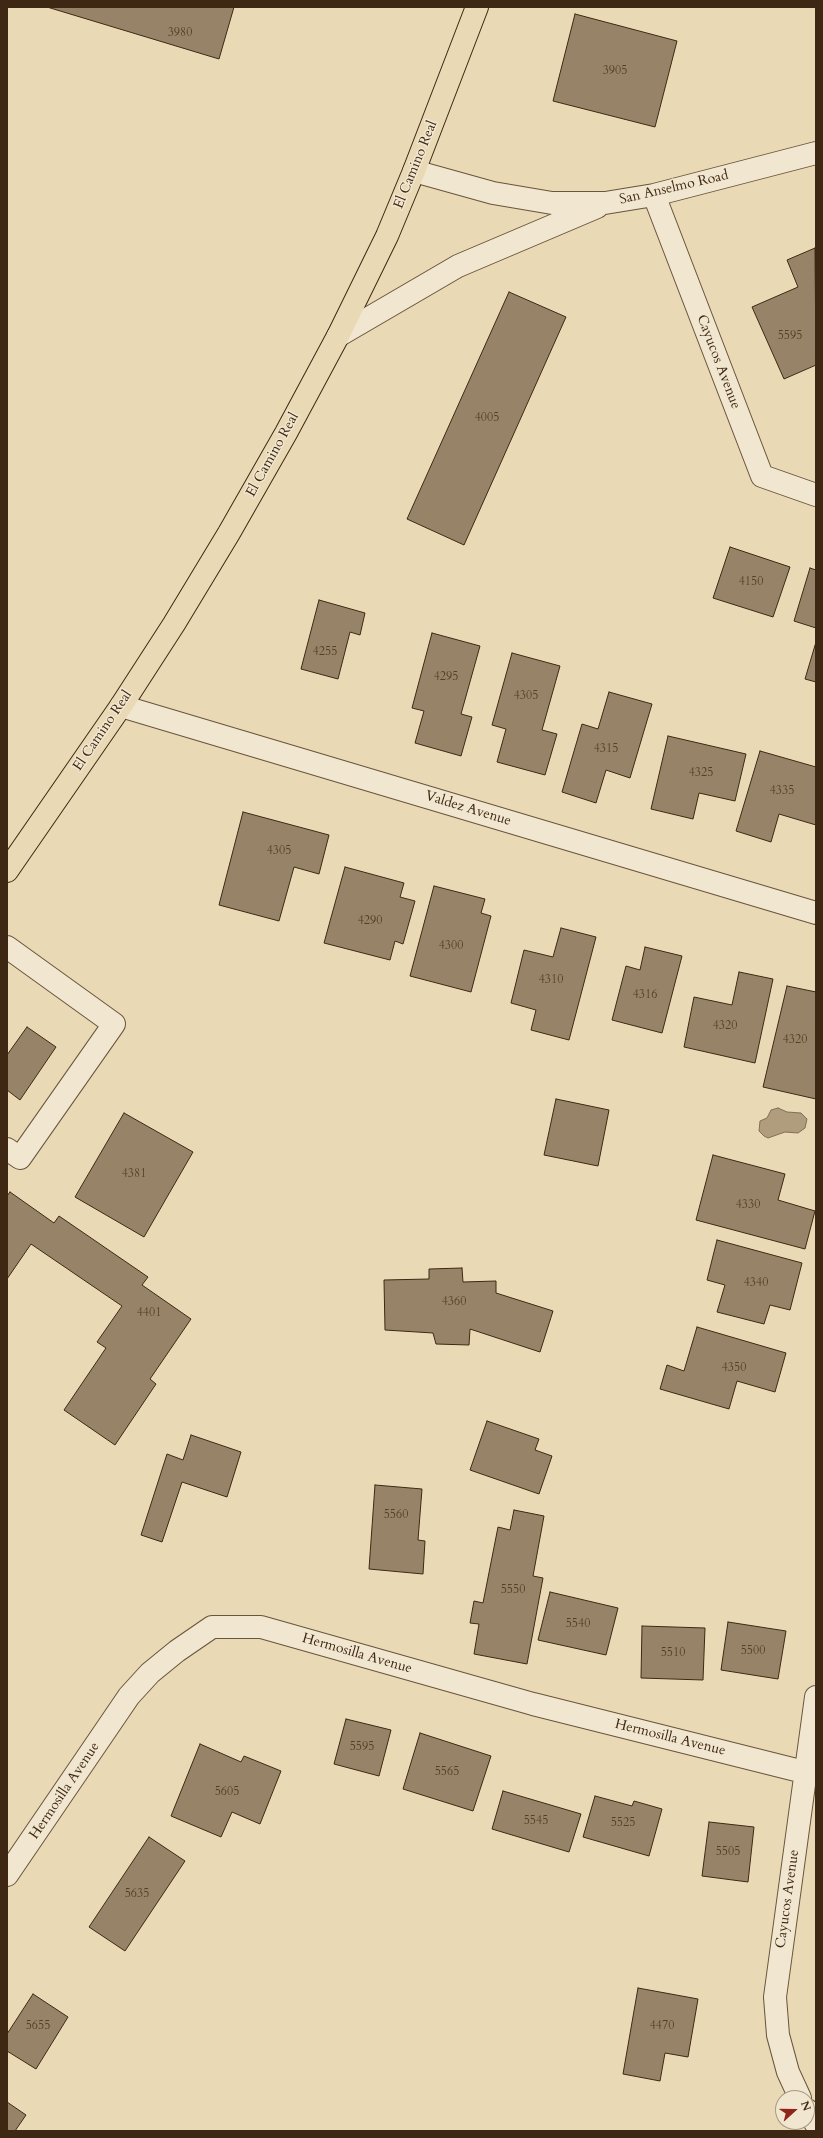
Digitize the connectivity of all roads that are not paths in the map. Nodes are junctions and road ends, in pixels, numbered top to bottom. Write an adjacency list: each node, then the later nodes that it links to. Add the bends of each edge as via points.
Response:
1 (477, 7): 3 (main road, El Camino Real)
2 (816, 153): 4 (street, San Anselmo Road)
3 (414, 171): 5 (street, San Anselmo Road, via 493,193 552,203); 6 (main road, El Camino Real, via 387,236)
4 (654, 195): 5 (street, San Anselmo Road); 7 (street, Cayucos Avenue, via 762,476)
5 (605, 203): 6 (street, via 458,266)
6 (338, 336): 8 (main road, El Camino Real, via 229,533)
7 (816, 495)
8 (121, 706): 9 (main road, El Camino Real); 10 (street, Valdez Avenue)
9 (7, 871)
10 (816, 913)
11 (7, 947): 12 (street, via 114,1024 20,1158)
12 (7, 1149)
13 (816, 1697): 14 (street, Cayucos Avenue)
14 (811, 1773): 15 (street, Hermosilla Avenue, via 533,1704 261,1626 212,1627 177,1650 150,1673 130,1696); 16 (street, Cayucos Avenue, via 775,1997 778,2035 788,2072)
15 (7, 1875)
16 (796, 2090)

